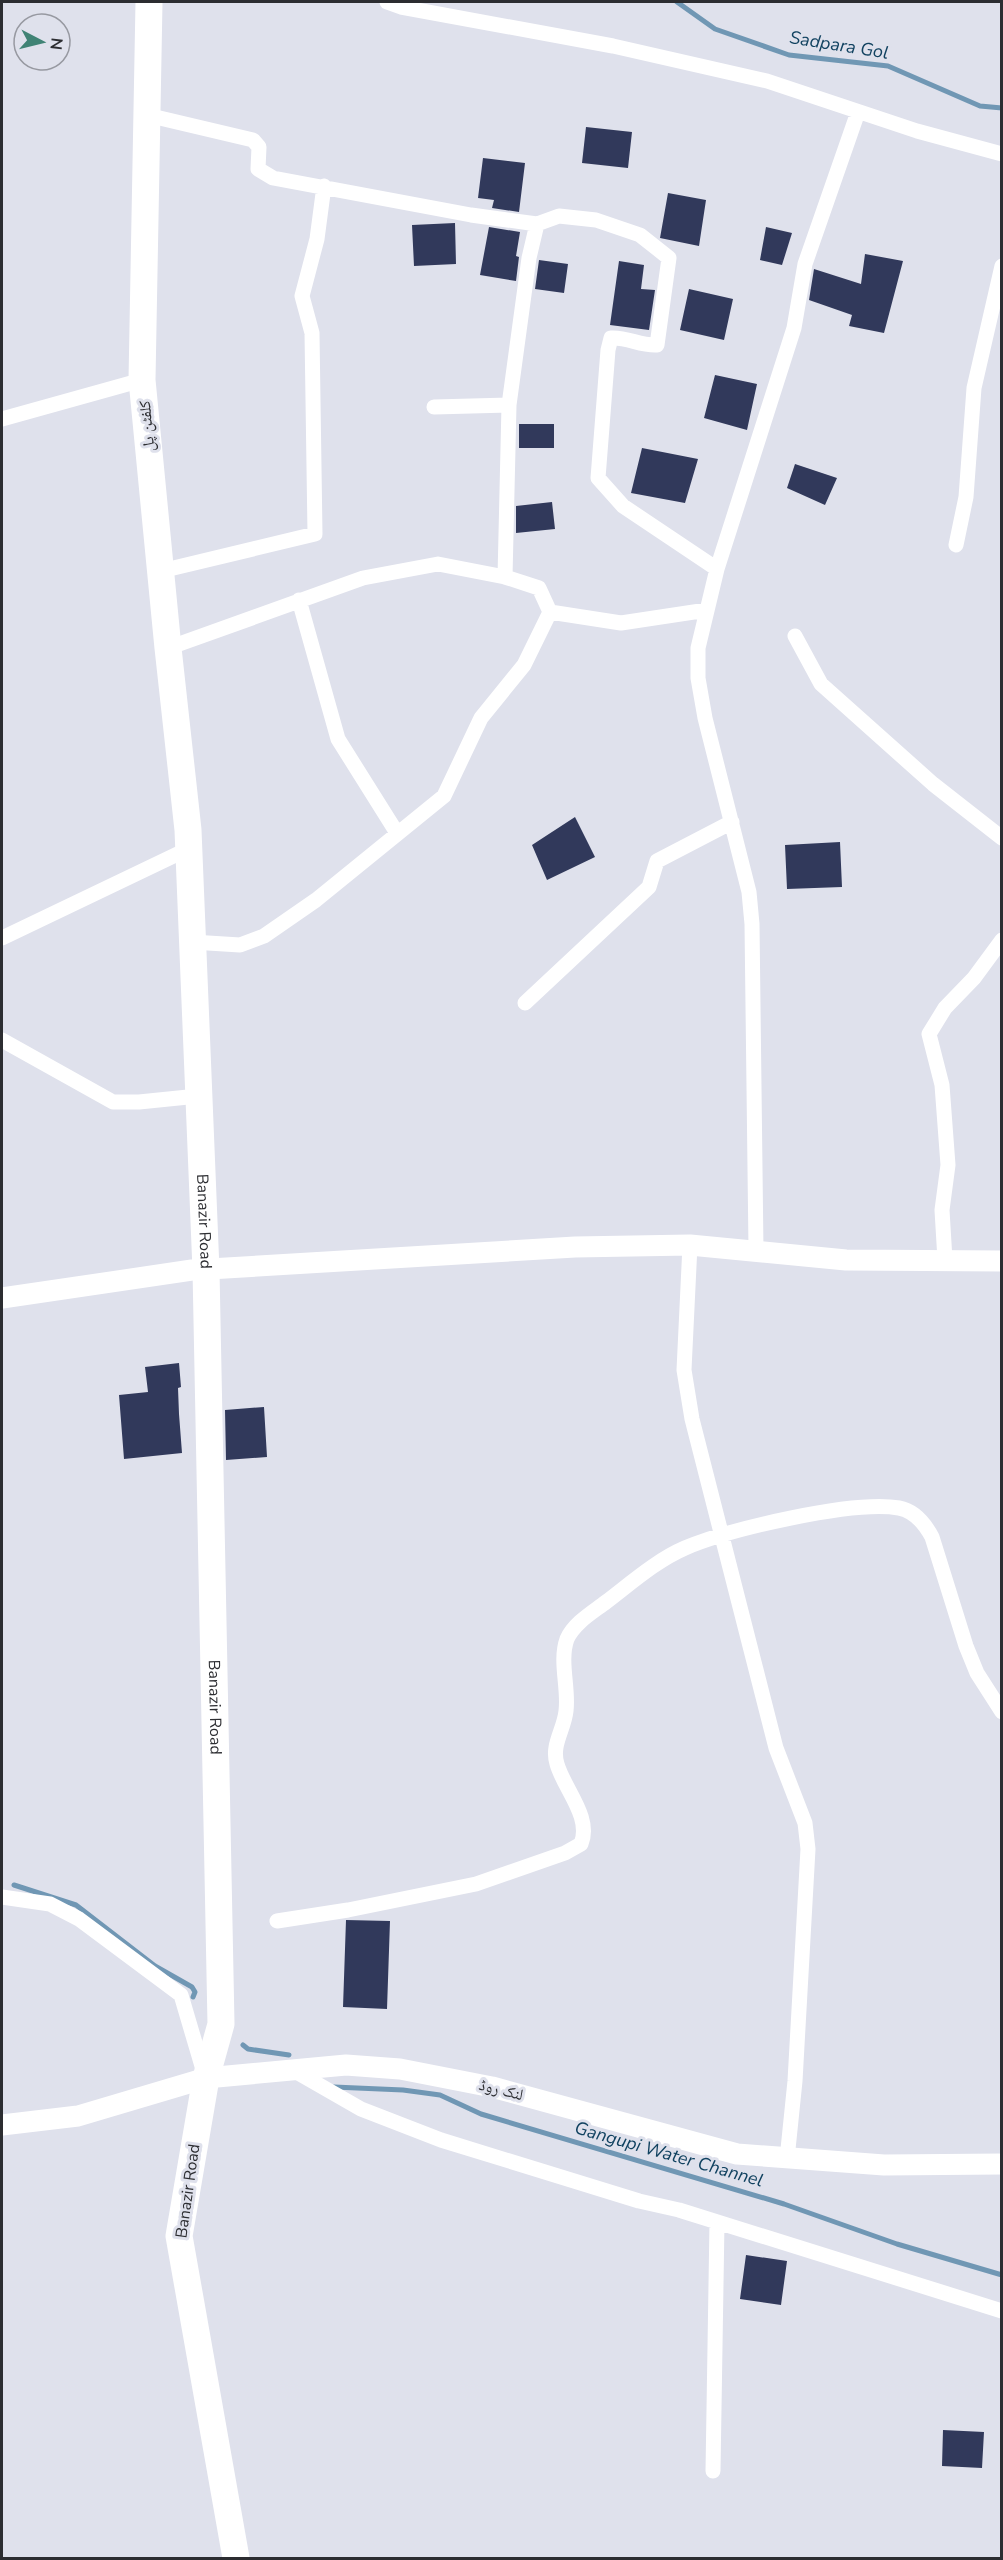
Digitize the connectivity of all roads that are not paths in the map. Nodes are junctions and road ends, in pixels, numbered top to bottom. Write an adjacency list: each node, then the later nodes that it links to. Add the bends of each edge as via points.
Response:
1 (149, 2): 4 (highway, کلفٹن پل)
2 (387, 2): 3 (street, via 767,81)
3 (858, 112): 5 (street); 14 (street, via 806,264 794,328)
4 (147, 115): 6 (street, via 254,140 259,147 258,169 273,178); 9 (highway, کلفٹن پل)
5 (1002, 154)
6 (324, 186): 7 (street, via 461,214); 15 (street, via 317,239 302,296 312,333 315,534)
7 (537, 224): 10 (street); 14 (street, via 560,216 596,220 640,235 669,258 657,345 611,338 598,478 623,506)
8 (1002, 266): 13 (street, via 974,388 966,498)
9 (142, 380): 12 (street); 15 (highway, کلفٹن پل)
10 (509, 405): 11 (street); 16 (street)
11 (434, 407)
12 (2, 419)
13 (956, 545)
14 (717, 568): 18 (street)
15 (161, 571): 21 (highway, کلفٹن پل)
16 (505, 577): 17 (street, via 438,564 363,578); 19 (street, via 539,588)
17 (299, 600): 21 (street); 23 (street, via 338,739)
18 (707, 610): 19 (street, via 621,622); 22 (street, via 698,648 698,678)
19 (550, 612): 23 (street, via 524,665 481,718 444,796)
20 (795, 636): 24 (street, via 821,684 933,784)
21 (168, 648): 25 (highway, کلفٹن پل)
22 (732, 822): 29 (street, via 657,861 649,887); 33 (street, via 749,892 752,924)
23 (397, 832): 28 (street, via 316,900 264,936 240,945)
24 (1002, 838)
25 (188, 849): 26 (street); 28 (highway, Banazir Road)
26 (2, 938)
27 (1002, 940): 34 (street, via 945,1008 930,1034 942,1085 948,1165 942,1210)
28 (192, 942): 31 (highway, Banazir Road)
29 (525, 1003)
30 (2, 1040): 31 (street, via 113,1102)
31 (198, 1096): 36 (highway, Banazir Road)
32 (690, 1245): 33 (main road); 36 (main road, via 575,1247); 38 (street, via 684,1370)
33 (756, 1250): 34 (main road, via 846,1260)
34 (945, 1260): 35 (main road)
35 (1002, 1260)
36 (206, 1270): 37 (main road); 43 (highway, Banazir Road, via 221,2024)
37 (2, 1298)
38 (721, 1535): 39 (street, via 838,1510 901,1508 915,1515 925,1523 932,1537 977,1673); 41 (street, via 684,1549 657,1565 569,1635 564,1648 567,1709 555,1752 582,1819 585,1835 581,1844 476,1884); 45 (street, via 776,1748 805,1823 808,1849)
39 (1002, 1712)
40 (2, 1897): 43 (street, via 50,1904 79,1918 181,1995)
41 (276, 1921)
42 (293, 2070): 43 (main road, لنک روڈ); 45 (main road, لنک روڈ, via 346,2065 439,2076 737,2154); 47 (street, via 361,2109 441,2140)
43 (206, 2078): 44 (main road, لنک روڈ, via 78,2116); 50 (highway, Banazir Road, via 179,2236)
44 (2, 2125)
45 (787, 2159): 46 (main road, لنک روڈ, via 884,2165)
46 (1002, 2164)
47 (717, 2222): 48 (street); 49 (street)
48 (1002, 2311)
49 (713, 2471)
50 (236, 2559)

